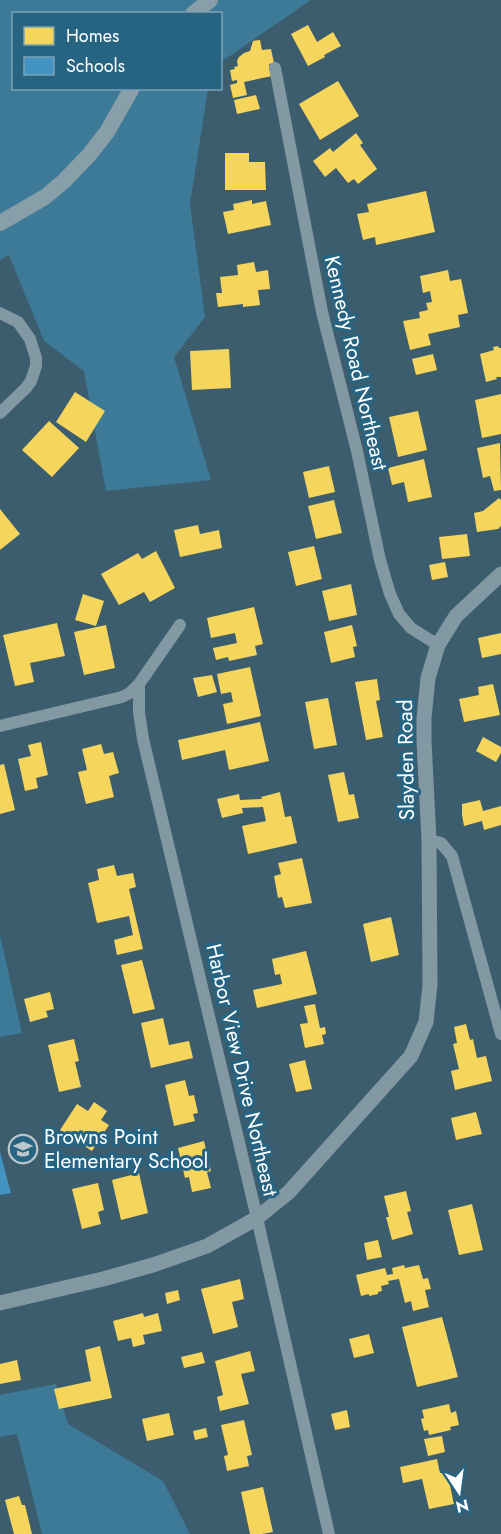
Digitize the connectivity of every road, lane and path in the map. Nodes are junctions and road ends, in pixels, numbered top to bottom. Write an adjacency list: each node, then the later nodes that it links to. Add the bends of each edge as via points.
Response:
1 (210, 0): 2 (main road)
2 (195, 12)
3 (275, 68): 10 (street, Kennedy Road Northeast, via 322,312 380,560 399,615)
4 (131, 90): 5 (main road, via 107,132 64,181)
5 (0, 223)
6 (0, 314): 7 (street, via 18,322 30,339 36,358 26,388)
7 (0, 413)
8 (501, 574): 10 (street, Slayden Road, via 456,616)
9 (180, 626): 11 (street)
10 (438, 645): 13 (street, Slayden Road, via 428,678 424,718)
11 (139, 684): 12 (street, via 122,697); 15 (street, Harbor View Drive Northeast, via 145,748)
12 (0, 726)
13 (429, 840): 14 (street, via 441,843 452,856); 15 (street, Slayden Road, via 430,985 426,1022 411,1056 290,1192)
14 (501, 1035)
15 (257, 1218): 16 (street, Slayden Road, via 207,1246 153,1266); 17 (street, Harbor View Drive Northeast)
16 (0, 1303)
17 (328, 1534)

